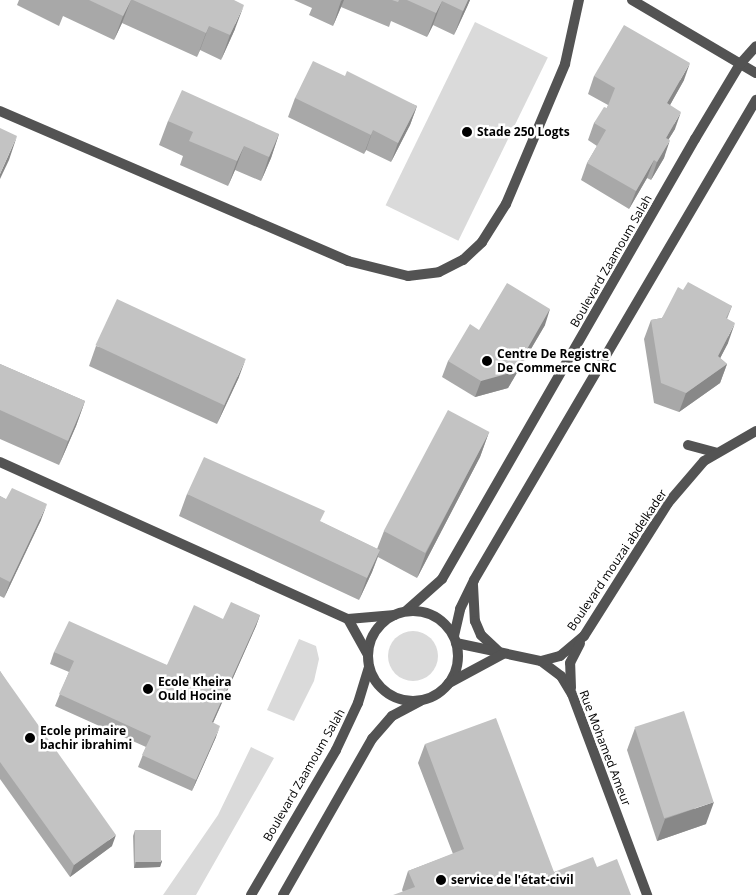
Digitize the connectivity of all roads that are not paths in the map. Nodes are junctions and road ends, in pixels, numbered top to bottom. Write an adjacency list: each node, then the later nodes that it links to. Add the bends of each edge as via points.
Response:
1 (579, 0): 7 (street, via 565,64 506,204 482,242 463,260 439,272 408,276 348,261)
2 (632, 0): 4 (street)
3 (756, 46): 4 (street, Boulevard Zaamoum Salah)
4 (740, 64): 5 (street); 13 (street, Boulevard Zaamoum Salah, via 442,578)
5 (756, 73)
6 (756, 100): 12 (street)
7 (0, 111)
8 (756, 431): 9 (street, Boulevard mouzai abdelkader)
9 (715, 452): 11 (street, Boulevard mouzai abdelkader); 11 (street, via 688,445)
10 (0, 462): 15 (street)
11 (697, 468): 16 (street, Boulevard mouzai abdelkader, via 668,503)
12 (474, 580): 17 (street, via 460,609); 18 (street, via 475,621 486,641)
13 (406, 611): 14 (street); 17 (street, via 439,619)
14 (395, 614): 15 (street); 19 (street, via 378,626)
15 (348, 620): 19 (street)
16 (584, 636): 20 (street, Boulevard mouzai abdelkader, via 560,656); 22 (street, via 570,663)
17 (455, 640): 18 (street, Rue Mohamed Ameur); 21 (street, via 456,670)
18 (503, 654): 20 (street, Rue Mohamed Ameur); 21 (street)
19 (369, 659): 23 (street, via 376,680 389,693); 24 (street, Boulevard Zaamoum Salah, via 358,703 336,750)
20 (541, 661): 22 (street, Rue Mohamed Ameur, via 556,669)
21 (446, 686): 23 (street)
22 (572, 694): 26 (street, Rue Mohamed Ameur)
23 (423, 699): 25 (street, via 392,716 372,739)
24 (250, 895)
25 (283, 895)
26 (647, 895)

